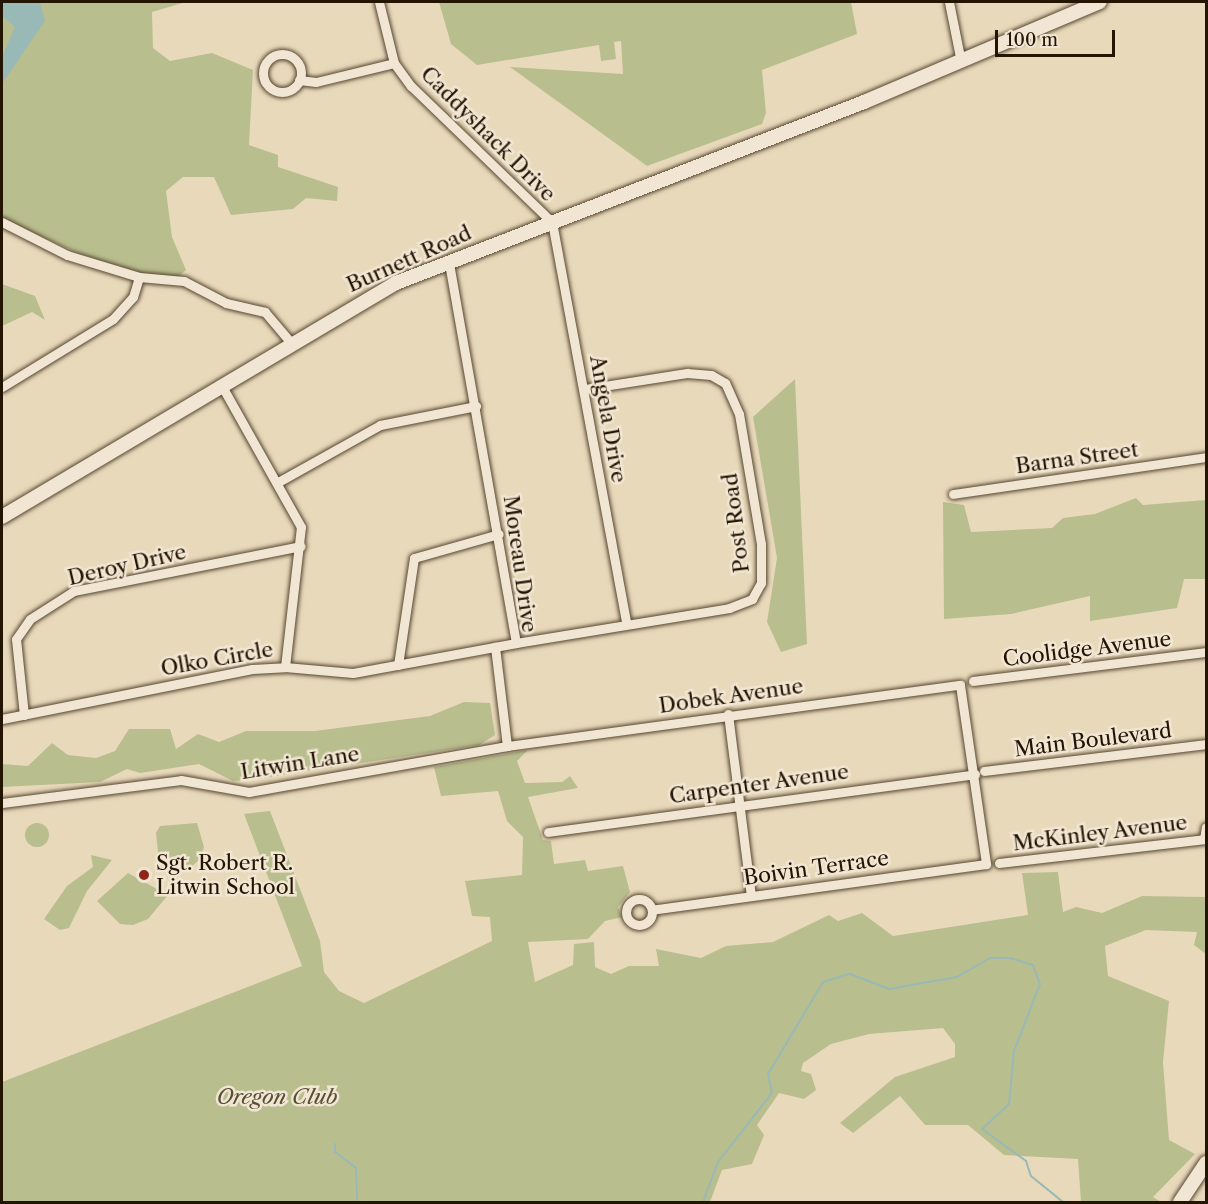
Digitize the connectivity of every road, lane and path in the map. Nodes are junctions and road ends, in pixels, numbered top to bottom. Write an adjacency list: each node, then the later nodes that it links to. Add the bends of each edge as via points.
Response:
1 (379, 2): 5 (street, Caddyshack Drive)
2 (949, 2): 4 (street)
3 (1100, 2): 4 (main road, Burnett Road)
4 (961, 62): 8 (main road, Burnett Road)
5 (394, 63): 6 (street, via 316,82); 8 (street, Caddyshack Drive, via 411,86)
6 (299, 80): 6 (street, via 300,68 288,56 276,56 264,68 265,81 273,90 291,90)
7 (2, 222): 10 (street, via 67,255)
8 (552, 222): 9 (main road, Burnett Road); 14 (street, Angela Drive)
9 (449, 262): 11 (main road, Burnett Road, via 370,297); 15 (street, Moreau Drive)
10 (139, 277): 11 (street, via 184,281 226,303 265,312); 13 (street, via 133,297 113,320)
11 (292, 344): 12 (main road, Burnett Road)
12 (222, 386): 17 (street, Olko Circle); 19 (main road, Burnett Road)
13 (2, 387)
14 (585, 389): 22 (street, Angela Drive); 22 (street, Post Road, via 687,373 720,379 737,407 757,517 762,578 752,599 729,609)
15 (476, 406): 17 (street, via 380,425); 20 (street, Moreau Drive)
16 (1206, 457): 18 (street, Barna Street)
17 (280, 482): 21 (street, Olko Circle, via 301,527)
18 (952, 494)
19 (2, 517)
20 (499, 534): 23 (street, Moreau Drive); 26 (street, via 414,558)
21 (301, 546): 27 (street, Olko Circle); 30 (street, Deroy Drive, via 74,591 30,619 16,639)
22 (626, 623): 23 (street, Post Road)
23 (516, 643): 24 (street, Moreau Drive)
24 (495, 647): 26 (street, Moreau Drive); 33 (street)
25 (1206, 652): 28 (street, Coolidge Avenue)
26 (398, 664): 27 (street, Moreau Drive, via 353,674)
27 (285, 667): 30 (street, Olko Circle, via 252,669)
28 (972, 681)
29 (728, 714): 33 (street, Dobek Avenue); 34 (street, Dobek Avenue, via 960,686); 36 (street)
30 (24, 715): 31 (street, Olko Circle)
31 (2, 718)
32 (1206, 744): 34 (street, Main Boulevard)
33 (507, 746): 35 (street, Litwin Lane, via 245,792 181,780)
34 (980, 773): 36 (street, Carpenter Avenue); 41 (street, Boivin Terrace, via 986,864)
35 (2, 803)
36 (740, 804): 38 (street, Carpenter Avenue); 41 (street)
37 (1206, 827): 39 (street)
38 (548, 832)
39 (1205, 839): 40 (street, McKinley Avenue)
40 (999, 863)
41 (751, 895): 42 (street, Boivin Terrace)
42 (652, 910)
43 (1206, 1163): 44 (main road)
44 (1180, 1203)

